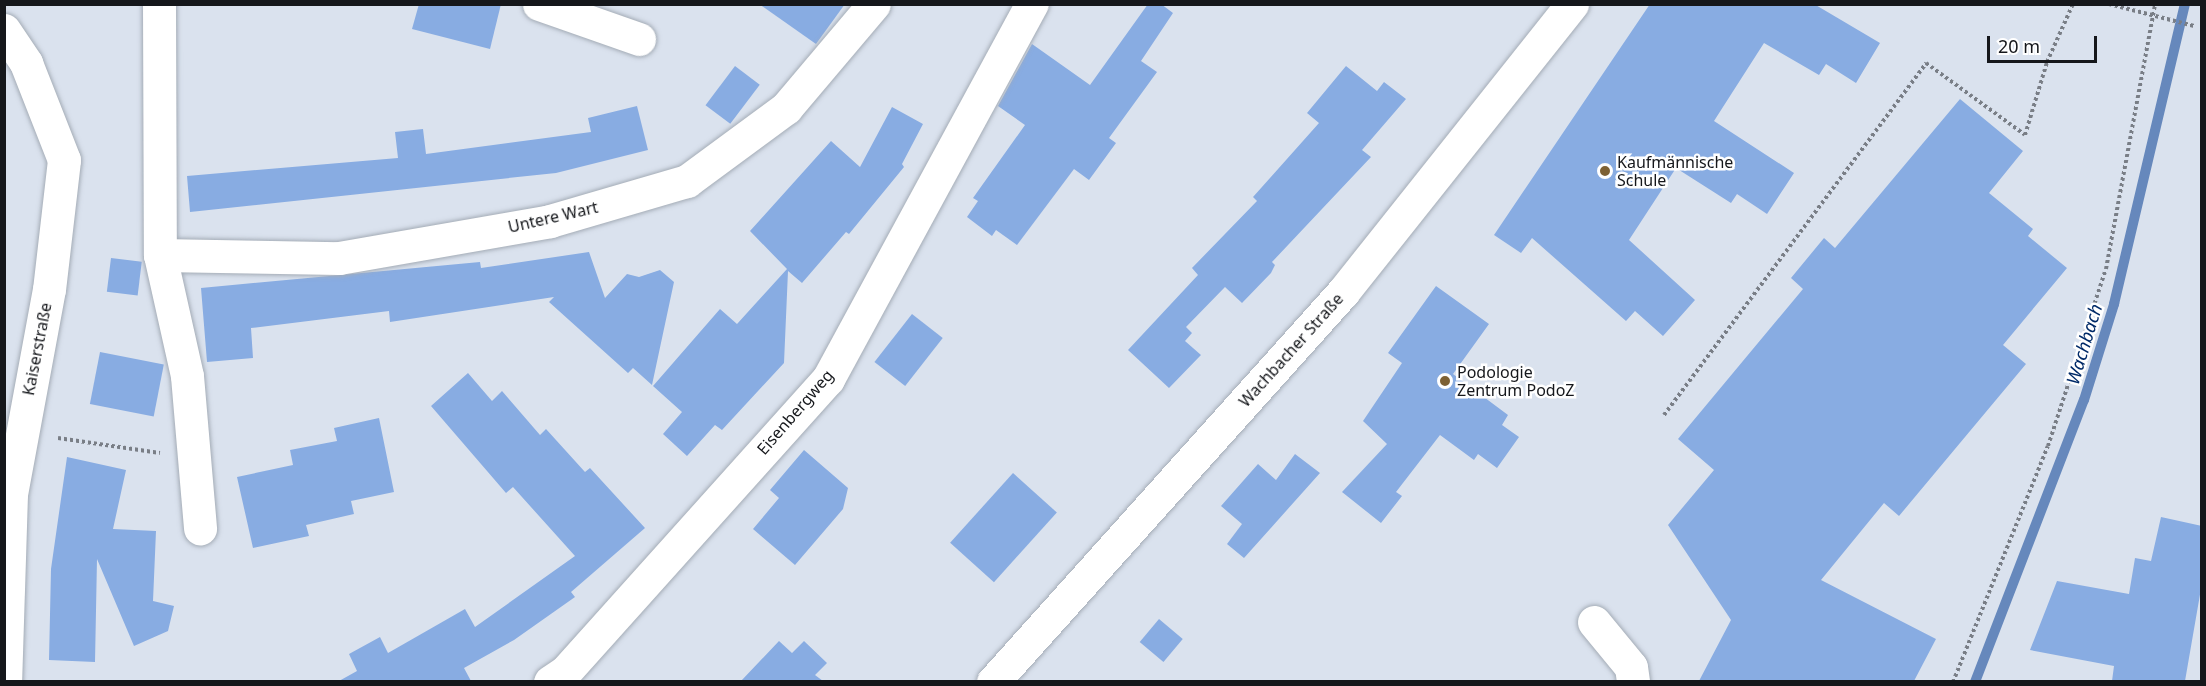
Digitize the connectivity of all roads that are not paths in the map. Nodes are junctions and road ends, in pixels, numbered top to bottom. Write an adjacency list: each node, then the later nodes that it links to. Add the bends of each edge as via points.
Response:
1 (159, 4): 8 (street)
2 (539, 4): 7 (street)
3 (874, 4): 8 (street, Untere Wart, via 786,108 687,181 550,221 339,258)
4 (1032, 4): 12 (street, Eisenbergweg, via 828,379 565,672)
5 (1572, 4): 13 (street, Wachbacher Straße, via 1343,292)
6 (4, 30): 11 (street, Kaiserstraße, via 26,63 64,160 49,290 11,494)
7 (639, 39)
8 (159, 255): 9 (street, via 187,376)
9 (200, 528)
10 (1594, 622): 14 (street, via 1631,668)
11 (5, 681)
12 (550, 681)
13 (993, 681)
14 (1633, 681)

